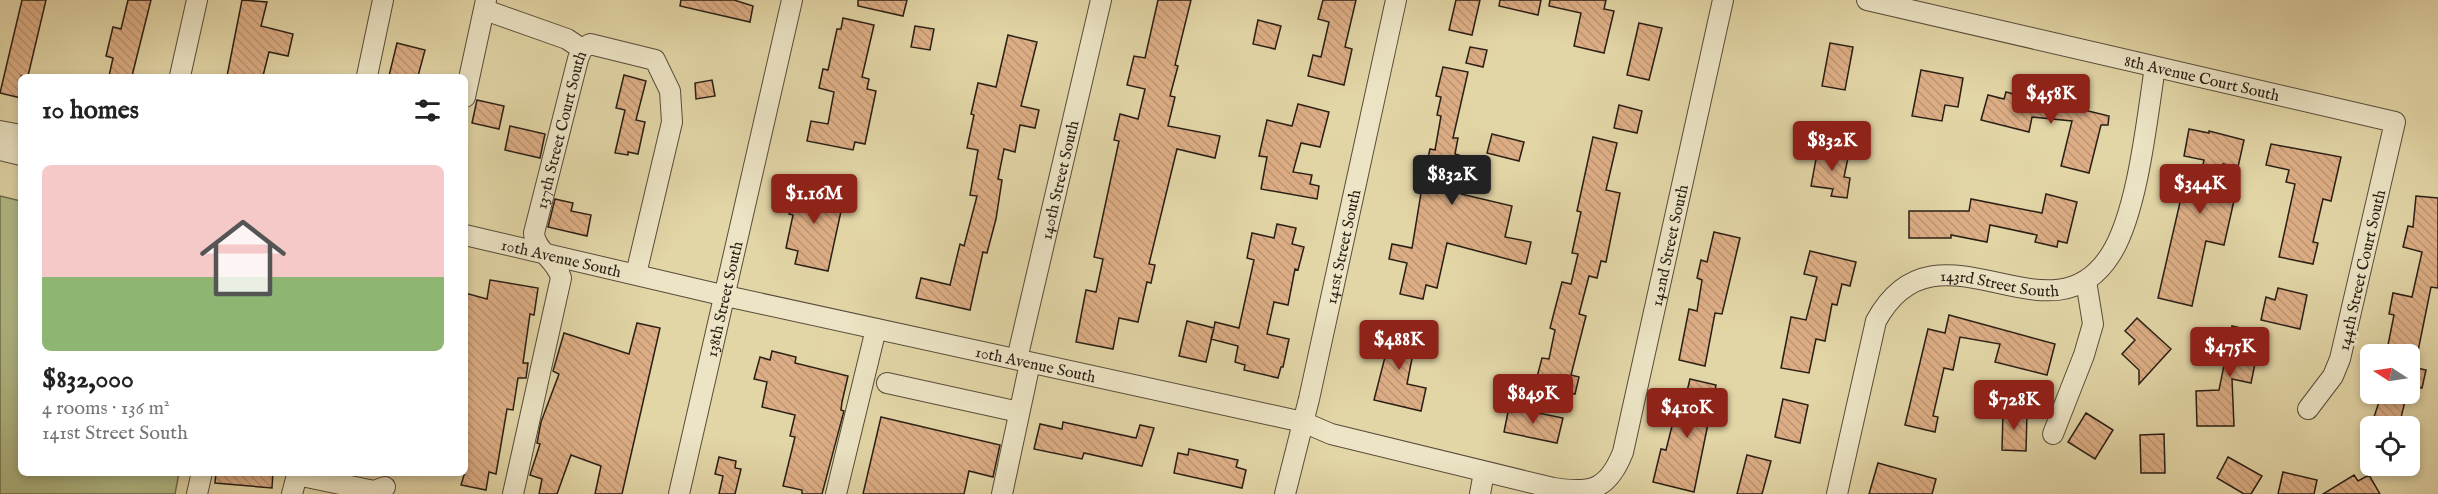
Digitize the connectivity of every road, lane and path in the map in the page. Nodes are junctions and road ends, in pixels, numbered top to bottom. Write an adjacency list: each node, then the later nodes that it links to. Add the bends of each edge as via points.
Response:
1 (198, 0): 11 (street)
2 (383, 0): 12 (street)
3 (792, 0): 23 (street, 138th Street South)
4 (1101, 0): 25 (street, 140th Street South)
5 (1396, 0): 29 (street, 141st Street South)
6 (1723, 0): 35 (street, 142nd Street South, via 1628,430 1617,466)
7 (1867, 0): 10 (street, 8th Avenue Court South)
8 (486, 5): 9 (street); 13 (street)
9 (582, 49): 20 (street, 137th Street Court South, via 534,233); 21 (street, 137th Street Court South, via 591,44 649,57 659,65 670,91 672,122)
10 (2155, 67): 14 (street, 8th Avenue Court South); 22 (street, 143rd Street South, via 2143,144 2120,236 2111,254)
11 (180, 74)
12 (367, 74)
13 (468, 84)
14 (2395, 122): 27 (street, 144th Street Court South, via 2340,359 2333,376)
15 (0, 130): 16 (street)
16 (18, 134)
17 (0, 150): 18 (street)
18 (18, 154)
19 (468, 236): 20 (street, 10th Avenue South)
20 (546, 254): 21 (street, 10th Avenue South); 37 (street, 137th Street Court South, via 558,266 561,278)
21 (636, 274): 23 (street, 10th Avenue South)
22 (2086, 281): 30 (street, via 2093,324); 43 (street, 143rd Street South, via 2073,289 2042,291 1949,274 1916,280 1903,287 1876,321)
23 (726, 296): 24 (street, 10th Avenue South); 38 (street, 138th Street South)
24 (876, 329): 25 (street, 10th Avenue South); 39 (street)
25 (1024, 361): 28 (street, 140th Street South); 29 (street, 10th Avenue South)
26 (887, 384): 28 (street)
27 (2308, 409)
28 (1019, 412): 40 (street, 140th Street South)
29 (1302, 422): 31 (street, 10th Avenue South, via 1331,434); 41 (street, 141st Street South)
30 (2053, 434)
31 (1484, 472): 35 (street, 10th Avenue South, via 1572,491 1590,490); 42 (street)
32 (201, 476): 36 (street)
33 (296, 480): 34 (street, via 374,491)
34 (387, 484)
35 (1602, 484)
36 (197, 494)
37 (513, 494)
38 (679, 494)
39 (836, 494)
40 (1002, 494)
41 (1285, 494)
42 (1480, 494)
43 (1837, 494)

